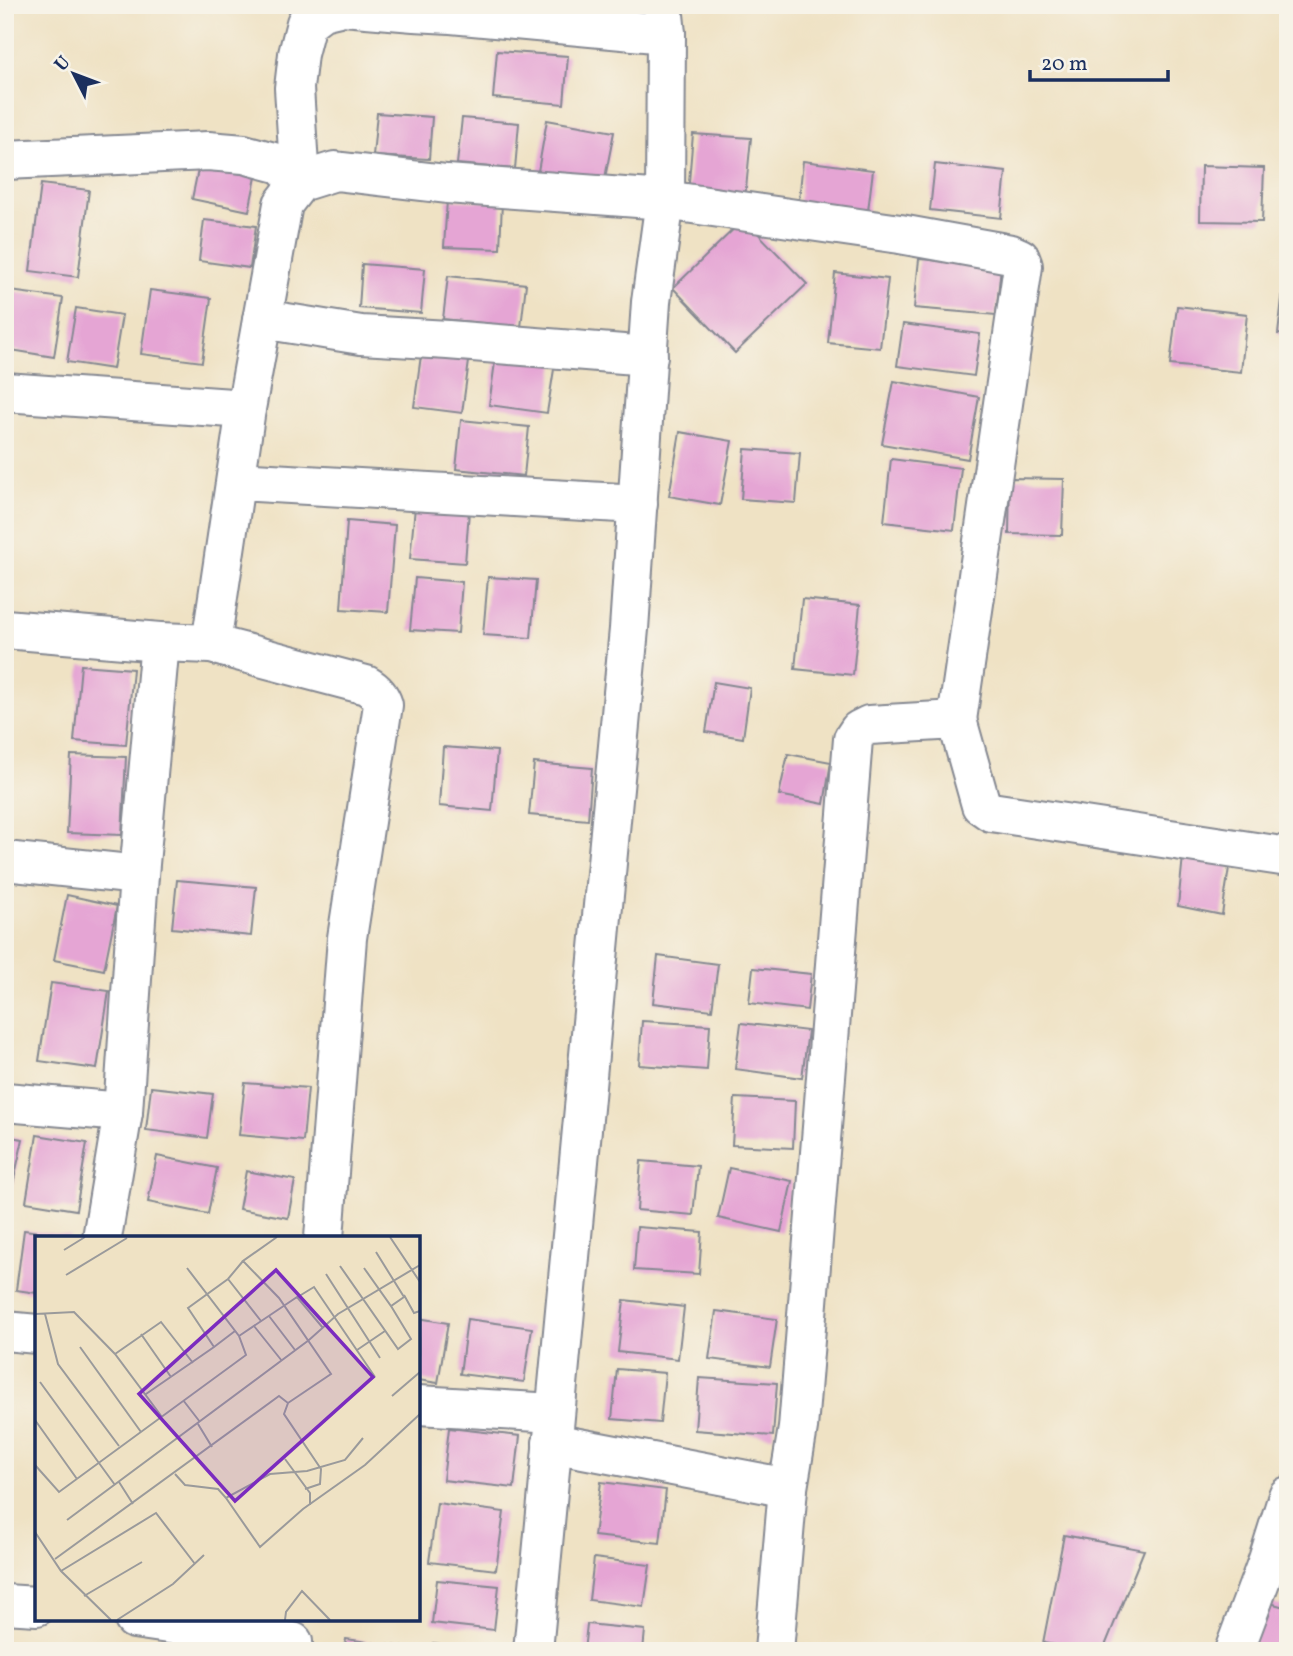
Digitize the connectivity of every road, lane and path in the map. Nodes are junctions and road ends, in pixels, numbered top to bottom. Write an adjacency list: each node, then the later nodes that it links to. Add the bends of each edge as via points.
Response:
1 (301, 20): 2 (street, via 306,23 322,11 342,6); 4 (street, via 294,88)
2 (664, 20): 5 (street)
3 (5, 160): 4 (street, via 208,151 281,164)
4 (300, 183): 5 (street, via 335,171); 6 (street, via 283,204)
5 (665, 200): 7 (street); 15 (street, via 900,234 1020,258 1023,266)
6 (262, 319): 7 (street, via 360,335); 9 (street)
7 (648, 356): 11 (street)
8 (5, 392): 9 (street)
9 (246, 409): 10 (street)
10 (236, 481): 11 (street); 14 (street)
11 (638, 504): 26 (street)
12 (5, 629): 13 (street)
13 (160, 642): 14 (street); 18 (street)
14 (211, 644): 22 (street, via 366,685 379,694 383,705 347,938)
15 (957, 720): 16 (street, via 981,805 991,812); 27 (street, via 869,725 853,739 799,1414)
16 (1288, 857)
17 (5, 862): 18 (street)
18 (138, 875): 20 (street)
19 (5, 1102): 20 (street)
20 (123, 1112): 21 (street)
21 (102, 1236)
22 (324, 1236)
23 (5, 1331): 24 (street)
24 (35, 1334)
25 (420, 1405): 26 (street)
26 (553, 1428): 27 (street); 33 (street)
27 (788, 1488): 34 (street)
28 (1288, 1496): 35 (street)
29 (5, 1604): 30 (street)
30 (35, 1606)
31 (152, 1621): 32 (street)
32 (294, 1637)
33 (533, 1651)
34 (774, 1651)
35 (1234, 1651)

